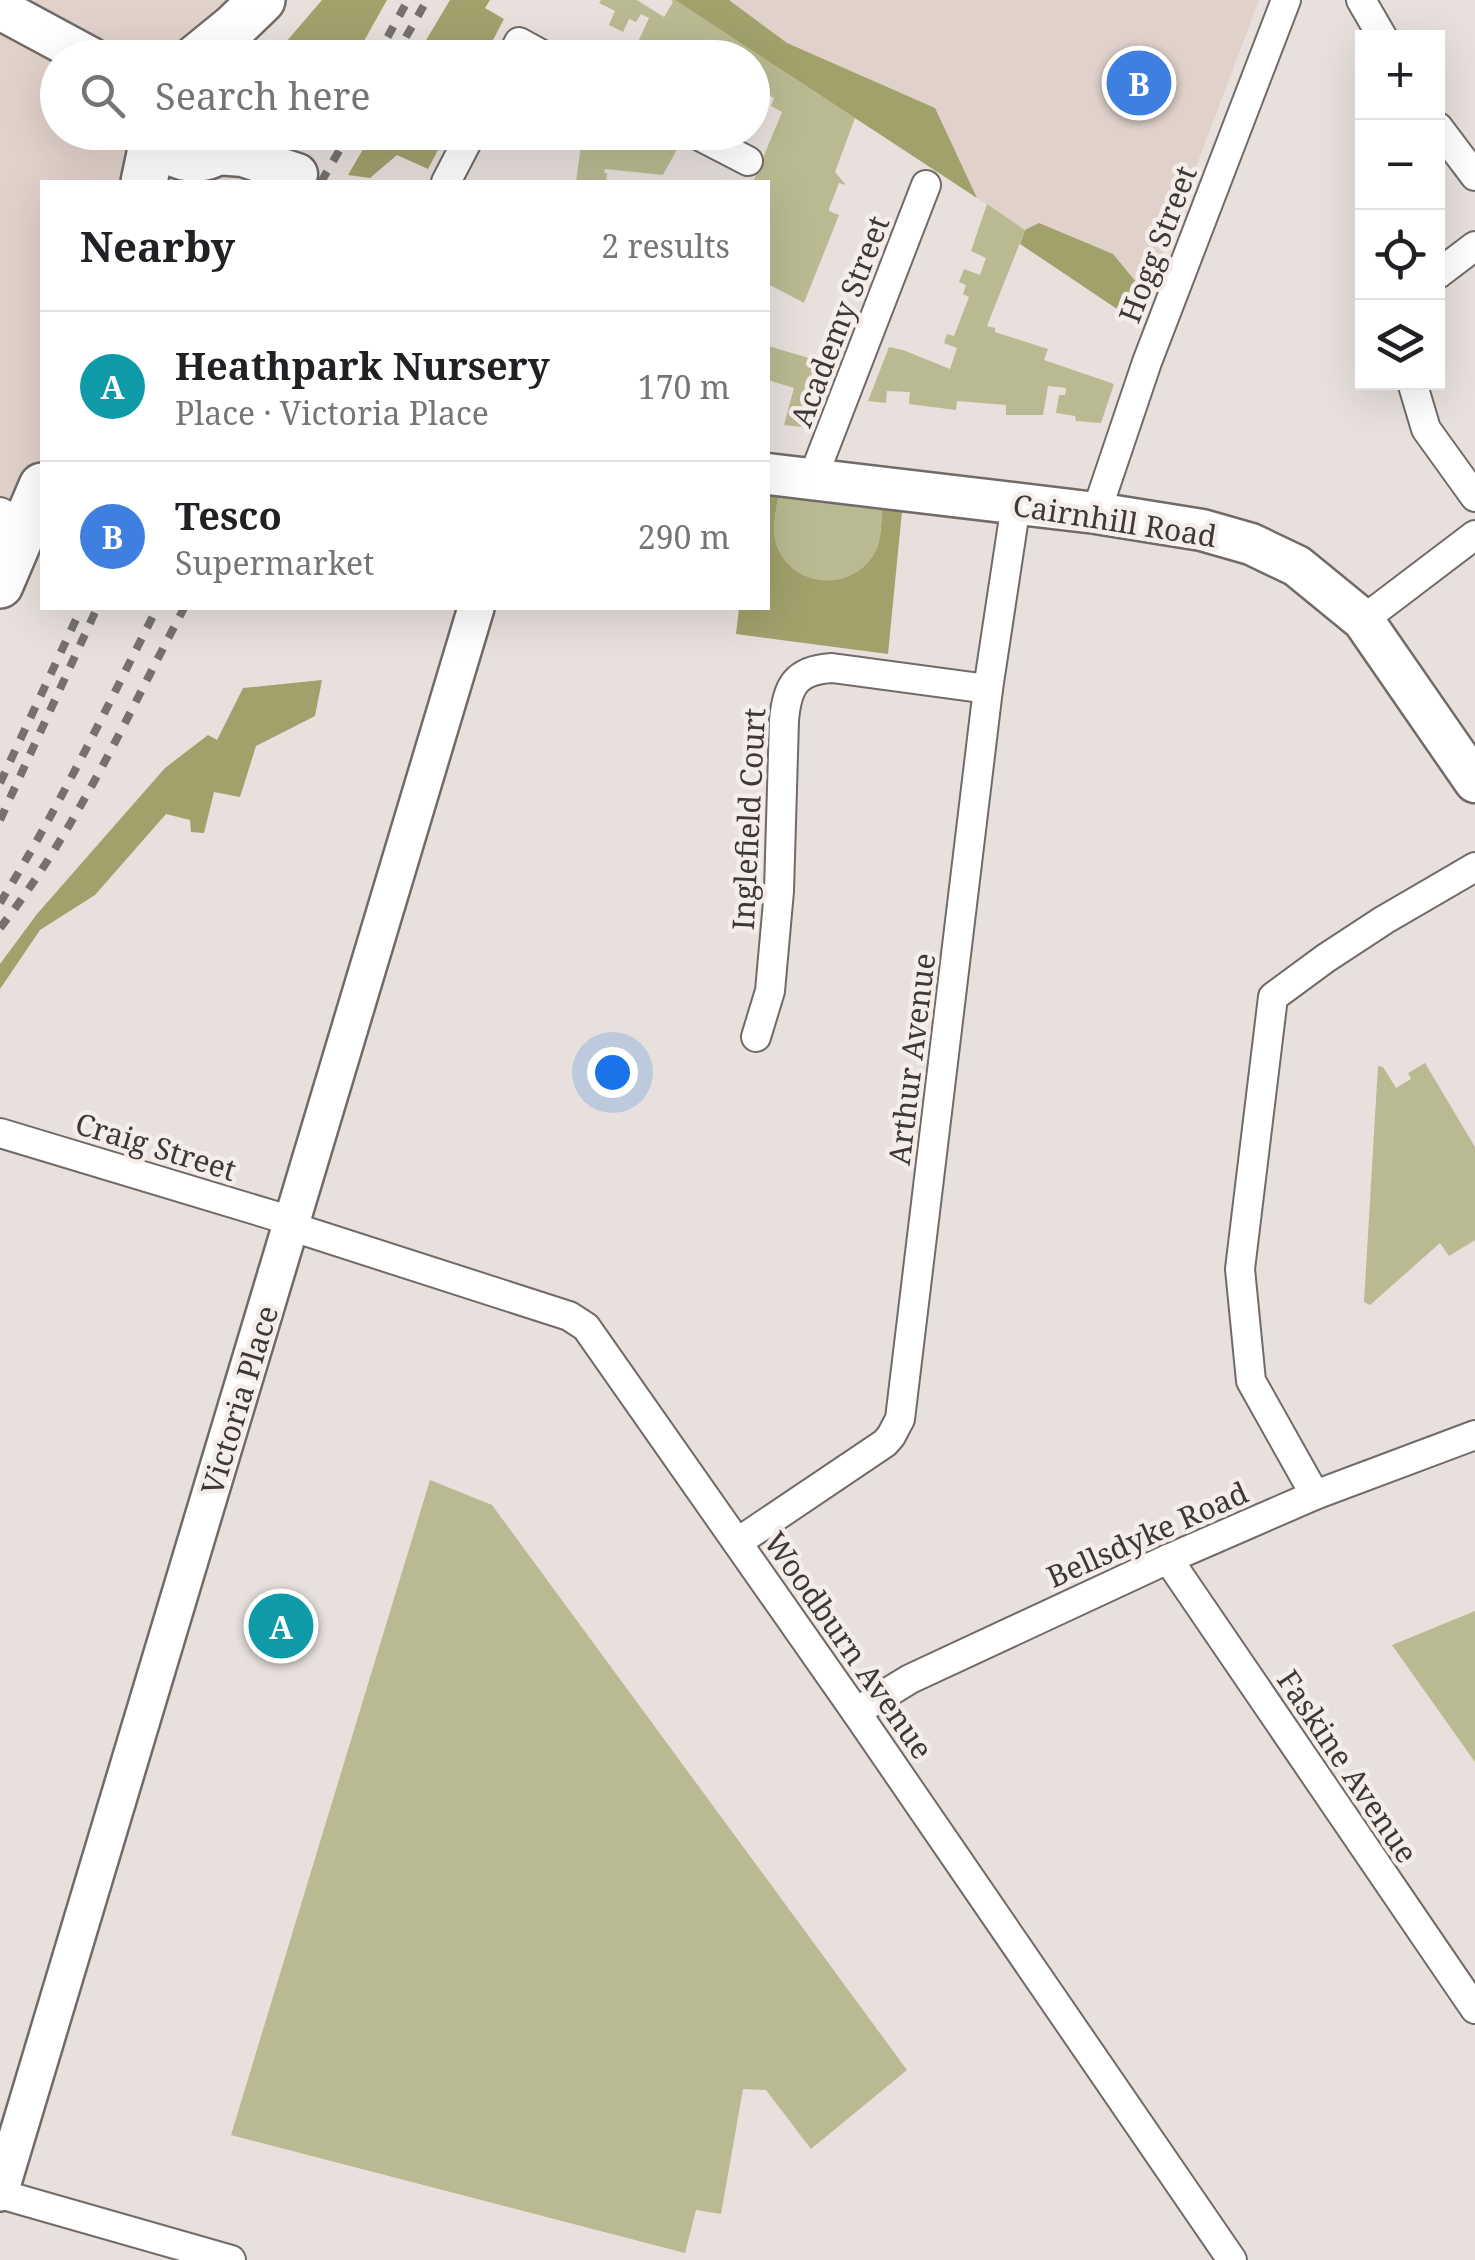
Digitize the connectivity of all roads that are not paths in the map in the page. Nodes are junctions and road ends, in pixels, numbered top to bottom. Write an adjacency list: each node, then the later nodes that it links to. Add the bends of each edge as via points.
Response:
1 (262, 0): 8 (main road)
2 (272, 0): 9 (main road)
3 (1286, 0): 31 (street, Hogg Street)
4 (1360, 0): 6 (street)
5 (0, 9): 7 (main road)
6 (1378, 30)
7 (58, 40)
8 (218, 40)
9 (253, 40)
10 (1445, 136): 18 (street)
11 (151, 150): 20 (main road)
12 (170, 150): 16 (main road, via 184,158)
13 (275, 150): 19 (main road)
14 (463, 150): 21 (street)
15 (726, 150): 17 (street)
16 (208, 157): 19 (main road, via 243,156)
17 (748, 162)
18 (1475, 176)
19 (303, 178)
20 (144, 180)
21 (447, 180)
22 (926, 185): 27 (street, Academy Street)
23 (1475, 246): 24 (street)
24 (1445, 269)
25 (1414, 390): 28 (street, via 1426,428)
26 (770, 474): 27 (main road, Cairnhill Road)
27 (812, 480): 29 (main road, Cairnhill Road)
28 (1475, 498)
29 (1016, 504): 31 (main road, Cairnhill Road); 36 (street, Arthur Avenue)
30 (23, 508): 33 (main road)
31 (1096, 512): 35 (main road, Cairnhill Road, via 1251,544 1297,566)
32 (1475, 535): 35 (street)
33 (0, 585)
34 (475, 610): 41 (street, Victoria Place)
35 (1363, 620): 37 (main road, Cairnhill Road)
36 (988, 689): 39 (street, Inglefield Court, via 832,668 810,672 789,690 770,991); 44 (street, Arthur Avenue, via 900,1419 884,1443)
37 (1475, 782)
38 (1475, 866): 43 (street, via 1274,997 1240,1270 1251,1381)
39 (756, 1037)
40 (0, 1133): 41 (street, Craig Street)
41 (293, 1224): 44 (street, Woodburn Avenue, via 578,1320); 48 (street, Victoria Place)
42 (1475, 1435): 43 (street, Bellsdyke Road)
43 (1315, 1495): 45 (street, Bellsdyke Road)
44 (738, 1542): 46 (street, Woodburn Avenue)
45 (1168, 1559): 46 (street, Bellsdyke Road, via 910,1679); 47 (street, Faskine Avenue)
46 (856, 1712): 50 (street, Woodburn Avenue)
47 (1475, 2009)
48 (0, 2194): 49 (street)
49 (231, 2260)
50 (1232, 2260)

